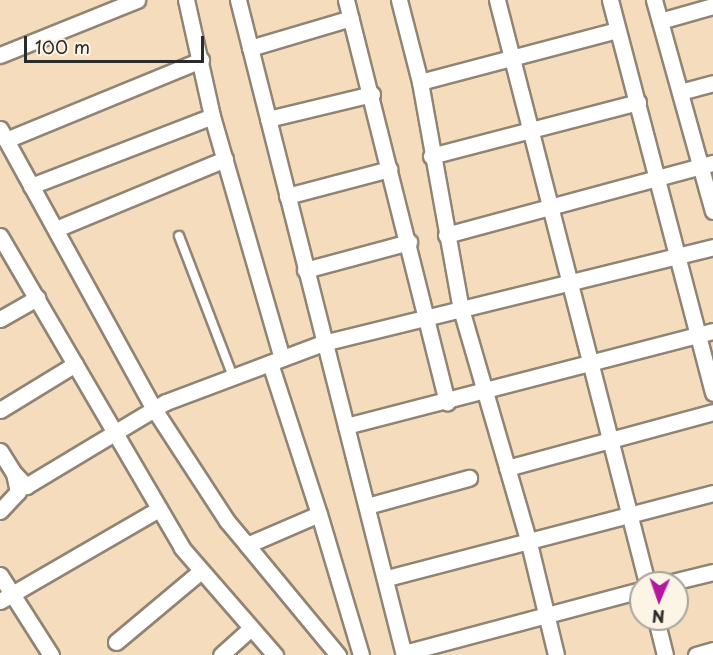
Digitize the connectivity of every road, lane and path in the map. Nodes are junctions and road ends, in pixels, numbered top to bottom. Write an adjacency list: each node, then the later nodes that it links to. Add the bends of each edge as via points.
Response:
1 (137, 0): 14 (street)
2 (186, 0): 16 (street)
3 (238, 0): 13 (street)
4 (346, 0): 10 (street)
5 (497, 0): 15 (street)
6 (610, 0): 12 (street)
7 (654, 0): 11 (street)
8 (405, 1): 17 (street)
9 (713, 6): 11 (street)
10 (351, 18): 13 (street); 20 (street)
11 (660, 21): 19 (street)
12 (617, 30): 15 (street); 21 (street)
13 (250, 48): 23 (street)
14 (0, 55)
15 (511, 55): 17 (street); 24 (street)
16 (201, 60): 22 (street); 25 (street)
17 (420, 82): 26 (street)
18 (713, 83): 19 (street)
19 (680, 92): 28 (street)
20 (372, 94): 23 (street); 29 (street)
21 (638, 102): 24 (street); 30 (street)
22 (212, 116): 27 (street); 31 (street)
23 (268, 119): 32 (street)
24 (530, 128): 26 (street); 33 (street)
25 (3, 134): 31 (street)
26 (431, 156): 36 (street)
27 (225, 159): 35 (street); 51 (street)
28 (707, 164): 30 (street); 34 (street)
29 (389, 169): 32 (street); 39 (street)
30 (658, 177): 33 (street); 41 (street)
31 (32, 186): 35 (street)
32 (287, 196): 42 (street)
33 (550, 206): 36 (street); 43 (street)
34 (713, 211)
35 (56, 229): 58 (street)
36 (446, 235): 45 (street)
37 (0, 236): 44 (street)
38 (179, 236): 54 (lane)
39 (409, 242): 42 (street); 46 (street)
40 (713, 247): 41 (street)
41 (677, 256): 43 (street); 49 (street)
42 (305, 270): 50 (street)
43 (569, 282): 45 (street); 53 (street)
44 (37, 298): 47 (street); 52 (street)
45 (461, 309): 46 (street); 55 (street)
46 (427, 317): 50 (street); 57 (street)
47 (0, 319)
48 (713, 332): 49 (street)
49 (697, 334): 53 (street); 56 (street)
50 (323, 343): 51 (street); 61 (street)
51 (276, 360): 54 (street); 72 (street)
52 (75, 364): 59 (street); 62 (street)
53 (591, 364): 55 (street); 63 (street)
54 (233, 377): 58 (street)
55 (485, 393): 57 (street); 65 (street)
56 (713, 393)
57 (447, 403): 61 (street)
58 (154, 409): 62 (street); 75 (street, via 227,521)
59 (0, 410)
60 (713, 412): 63 (street)
61 (346, 426): 69 (street)
62 (115, 431): 66 (street, via 26,486); 70 (street)
63 (610, 440): 65 (street); 73 (street)
64 (0, 451): 66 (street)
65 (507, 468): 74 (street)
66 (14, 473): 71 (street, via 18,492)
67 (469, 478): 69 (street)
68 (713, 493): 73 (street)
69 (367, 506): 80 (street)
70 (159, 508): 76 (street, via 182,548); 83 (street)
71 (0, 511)
72 (319, 514): 75 (street); 94 (street)
73 (629, 515): 74 (street); 77 (street)
74 (528, 539): 80 (street); 84 (street)
75 (247, 544): 93 (street)
76 (201, 571): 85 (street); 87 (street)
77 (644, 571)
78 (713, 572): 81 (street)
79 (0, 575): 83 (street)
80 (387, 578): 89 (street)
81 (689, 578)
82 (629, 593): 84 (street)
83 (5, 597): 90 (street)
84 (548, 615): 89 (street); 95 (street)
85 (251, 628): 91 (street); 92 (street)
86 (659, 631): 96 (street)
87 (116, 642)
88 (713, 650): 97 (street)
89 (404, 654)
90 (51, 655)
91 (221, 655)
92 (275, 655)
93 (338, 655)
94 (361, 655)
95 (556, 655)
96 (665, 655)
97 (696, 655)

